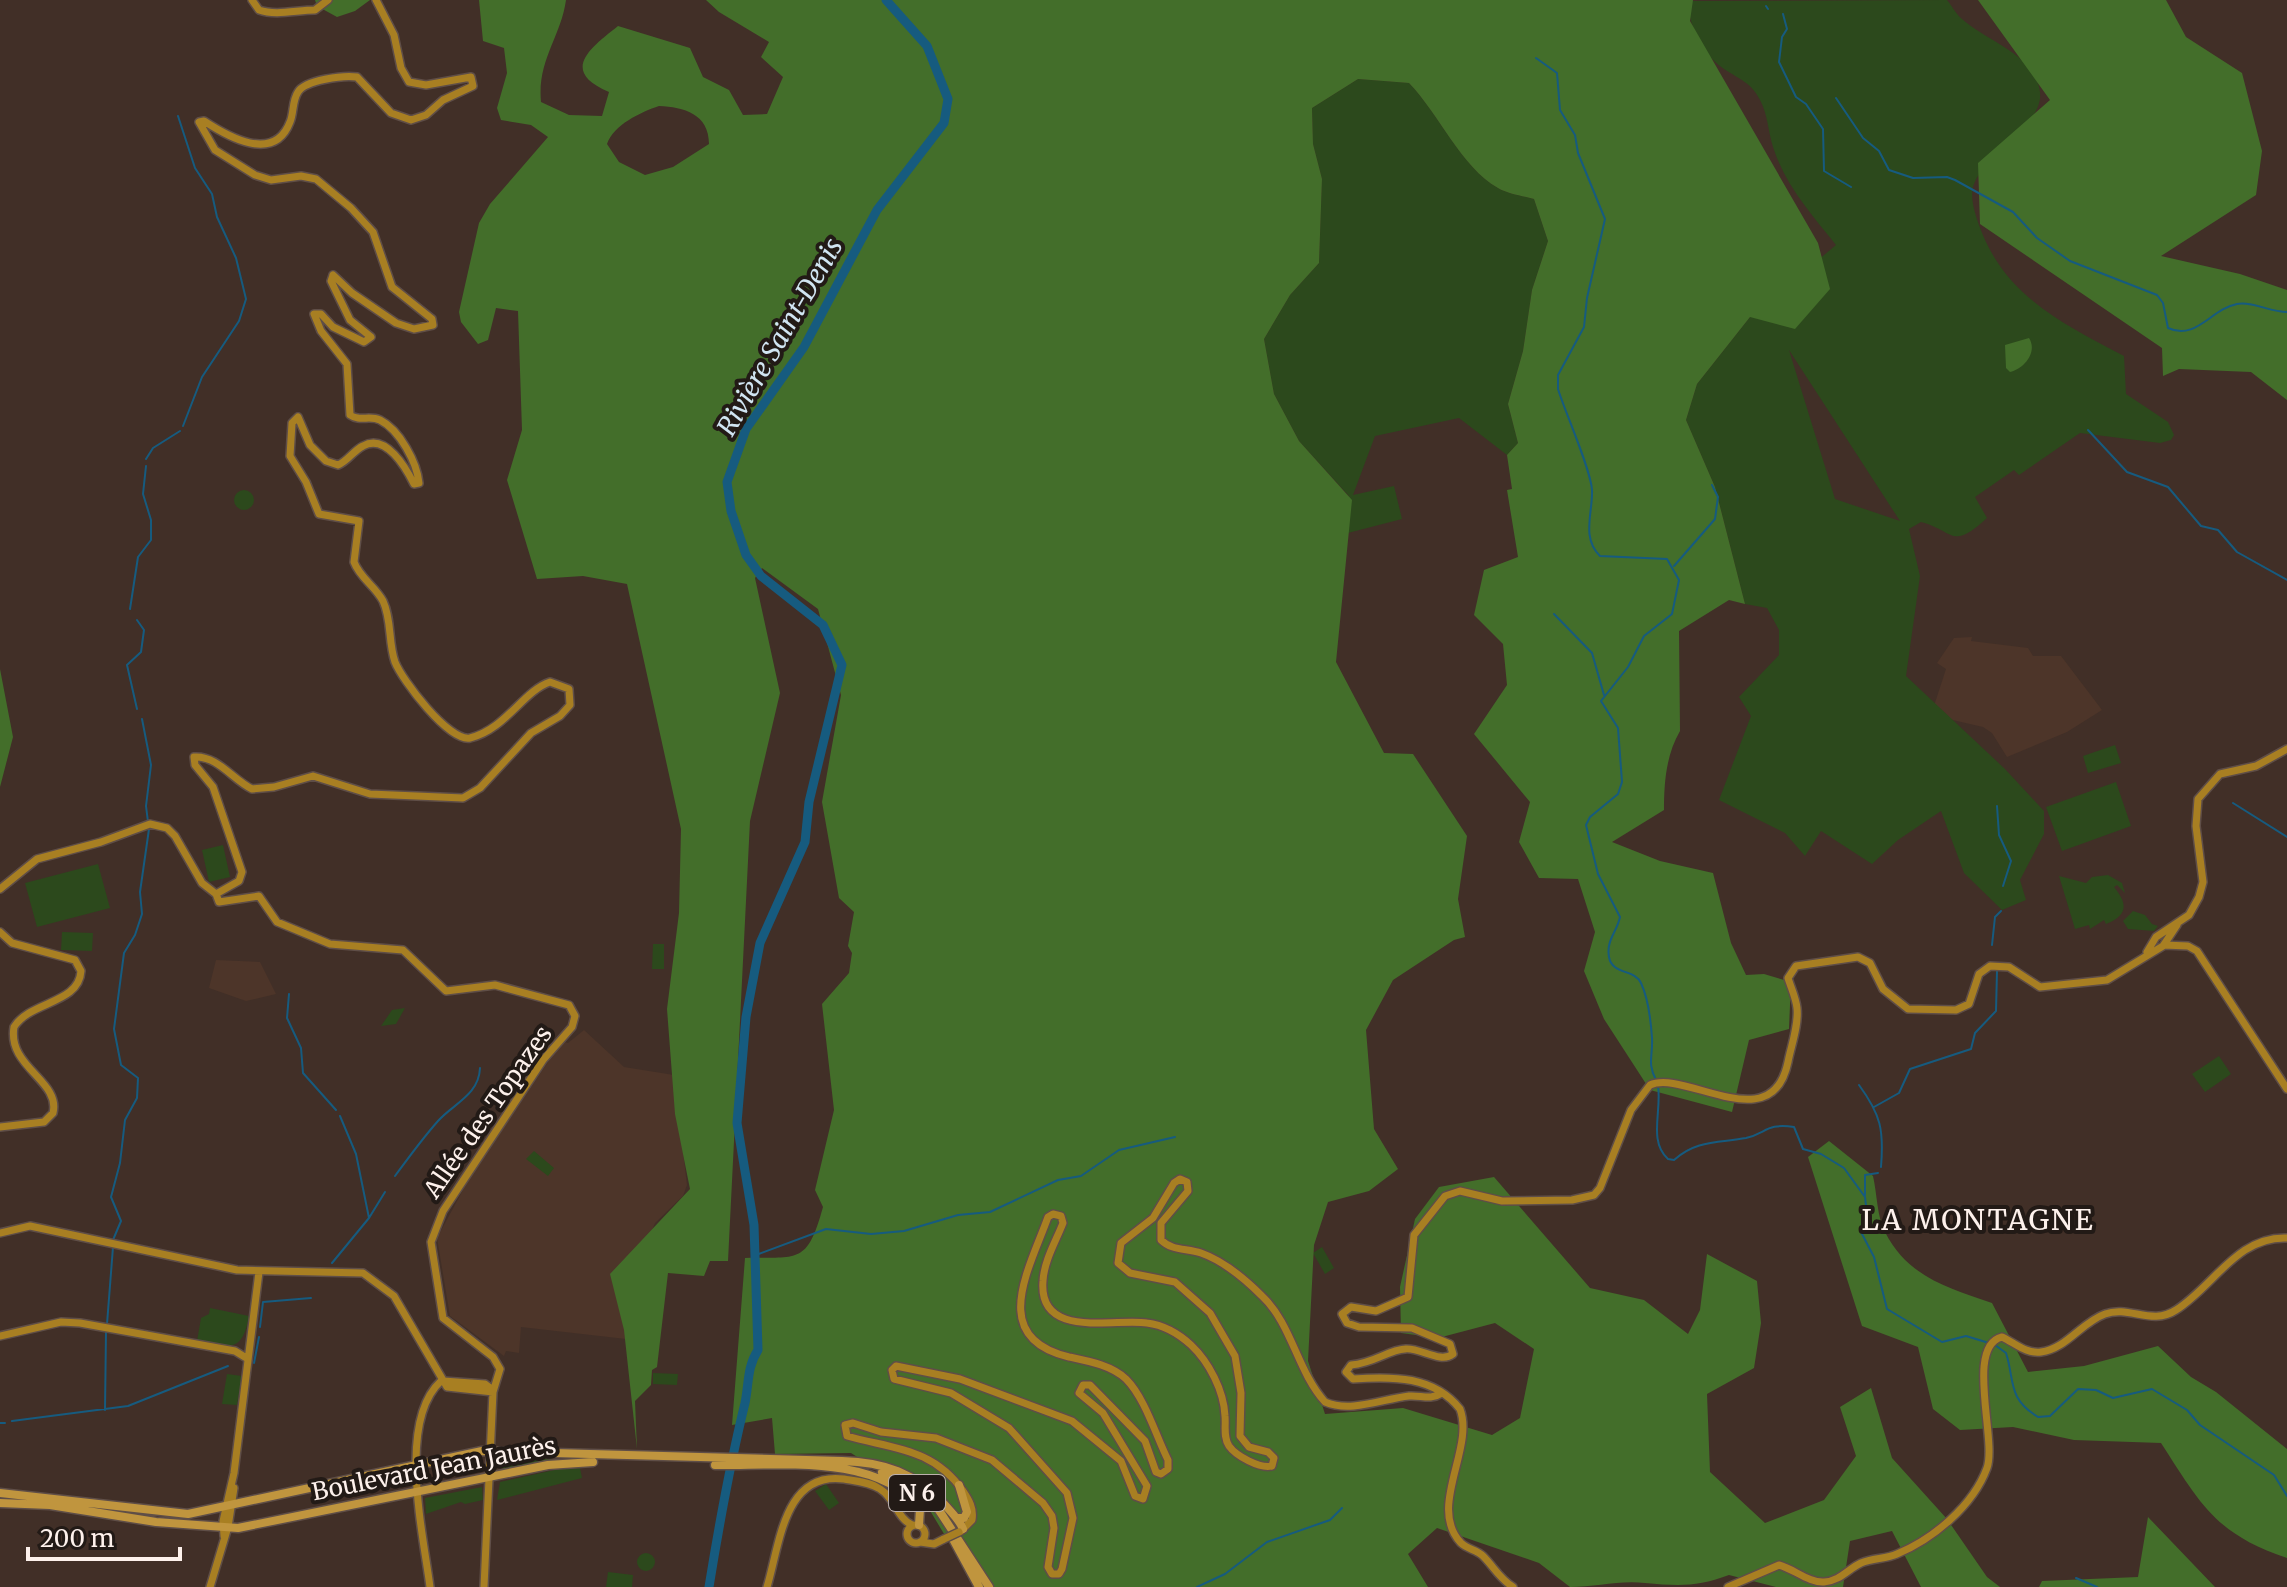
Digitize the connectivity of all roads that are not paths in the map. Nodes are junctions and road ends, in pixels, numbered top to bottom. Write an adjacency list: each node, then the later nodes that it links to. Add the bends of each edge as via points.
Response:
1 (252, 0): 2 (main road, via 259,10 273,13 315,10)
2 (328, 0)
3 (376, 0): 6 (main road, via 409,82 426,85 471,77 473,86 411,120 391,113 357,77 308,84 298,91 287,128 259,144 238,142 204,121 199,124 215,150 255,175 316,179 351,208 373,232 392,287 433,322 421,329 401,325 333,275 350,320 370,340 333,327 318,312 314,316 347,364 350,415 386,425 407,450 419,483 414,484 397,456 377,444 362,446 343,463 332,464 310,445 298,417 292,423 290,456 319,514 359,521 354,562 385,606 398,667 443,726 459,737 471,737 550,682 569,689 570,705 531,733 480,788 458,799 364,793 313,776 252,789 225,768 194,757 213,787 242,872 239,881)
4 (2287, 751): 8 (main road, via 2251,768 2220,774 2198,799 2202,889 2193,910)
5 (0, 889): 6 (main road, via 37,859 158,825 175,836 202,883)
6 (216, 894): 16 (main road, Allée des Topazes, via 221,903 259,896 277,922 330,944 403,950 446,991 495,985 561,1000 573,1010 572,1027 543,1060 443,1211 431,1238 443,1318 493,1357)
7 (0, 932): 10 (main road, via 12,943 75,960 81,971 78,985 27,1013 12,1037 17,1055 52,1097 53,1113 44,1122)
8 (2161, 942): 9 (main road, via 2197,951); 20 (main road, via 2107,980 2058,988 2040,987 2009,967 1993,965 1979,974 1967,1007 1923,1012 1903,1006 1885,991 1864,959 1796,966 1788,978 1797,1016 1785,1074 1776,1087 1732,1099 1657,1082 1631,1110 1594,1195 1502,1201 1451,1193 1414,1235 1408,1297 1381,1310 1343,1311 1350,1324 1412,1328 1450,1344 1454,1351 1446,1358 1401,1349 1372,1363 1351,1365 1348,1377 1380,1375 1434,1384)
9 (2287, 1089)
10 (0, 1127)
11 (0, 1233): 13 (main road, via 30,1226)
12 (2287, 1238): 45 (main road, via 2269,1238 2248,1248 2174,1312 2151,1318 2108,1313 2054,1348 2037,1352 2002,1337 1994,1339 1983,1369 1989,1460 1953,1519 1896,1555 1865,1562 1834,1580 1815,1581 1779,1565)
13 (259, 1272): 15 (main road); 17 (main road, via 374,1277 394,1296)
14 (0, 1336): 15 (main road, via 61,1322 80,1323)
15 (247, 1352): 30 (main road)
16 (500, 1369): 18 (main road); 19 (main road)
17 (441, 1381): 18 (main road); 19 (main road, via 453,1389); 23 (main road, via 424,1401)
18 (485, 1384): 19 (main road)
19 (493, 1391): 21 (main road)
20 (1440, 1394): 26 (main road, via 1348,1406 1325,1402 1269,1302 1223,1264 1161,1240 1161,1223 1188,1191 1187,1182 1180,1179 1153,1218 1121,1243 1118,1263 1130,1273 1175,1282 1210,1313 1235,1356 1240,1436 1249,1447 1273,1455 1274,1464 1264,1468 1230,1447 1211,1370 1178,1335 1144,1322 1079,1323 1052,1308 1043,1279 1063,1223 1053,1214 1021,1295 1025,1331 1043,1348 1125,1378 1168,1469 1156,1472 1145,1441 1090,1385 1083,1385 1079,1393 1103,1413 1128,1451 1147,1486 1143,1499 1135,1496 1115,1454 1072,1421 960,1379 896,1366 894,1379 951,1393 1009,1428 1067,1493 1073,1518 1061,1572 1054,1575 1049,1570 1054,1528 1049,1511 992,1460 936,1438 853,1423 844,1428 847,1436 927,1457); 44 (main road, via 1456,1404 1463,1419 1462,1452 1449,1488 1455,1531 1464,1546 1482,1555)
21 (490, 1451): 22 (main road, Boulevard Jean Jaurès / N 6); 23 (main road, Boulevard Jean Jaurès / N 6); 25 (main road)
22 (590, 1459): 24 (main road, N 6); 25 (main road, Boulevard Jean Jaurès / N 6)
23 (417, 1463): 27 (main road); 30 (main road, Boulevard Jean Jaurès / N 6)
24 (810, 1464): 31 (main road, via 858,1461 893,1468 922,1483); 32 (main road, via 882,1477 917,1505 921,1512); 42 (main road, N 6, via 867,1469 908,1485 940,1518); 43 (main road, N 6, via 866,1465 912,1484 945,1517)
25 (490, 1476): 27 (main road, Boulevard Jean Jaurès / N 6); 40 (main road)
26 (959, 1485): 31 (main road, via 967,1512); 34 (main road, via 973,1515)
27 (420, 1489): 33 (main road, Boulevard Jean Jaurès / N 6); 39 (main road)
28 (0, 1493): 30 (main road, Boulevard Jean Jaurès / N 6, via 159,1513)
29 (0, 1503): 33 (main road, Boulevard Jean Jaurès / N 6)
30 (228, 1506): 33 (main road)
31 (957, 1518): 34 (main road)
32 (912, 1527): 35 (main road); 37 (main road, via 910,1542); 41 (main road, via 874,1485 836,1478 811,1482 792,1503)
33 (225, 1530): 38 (main road)
34 (961, 1531): 36 (main road, bridge)
35 (925, 1533): 36 (main road); 37 (main road)
36 (943, 1540): 37 (main road)
37 (920, 1542)
38 (210, 1587)
39 (430, 1587)
40 (484, 1587)
41 (767, 1587)
42 (979, 1587)
43 (989, 1587)
44 (1513, 1587)
45 (1728, 1587)

